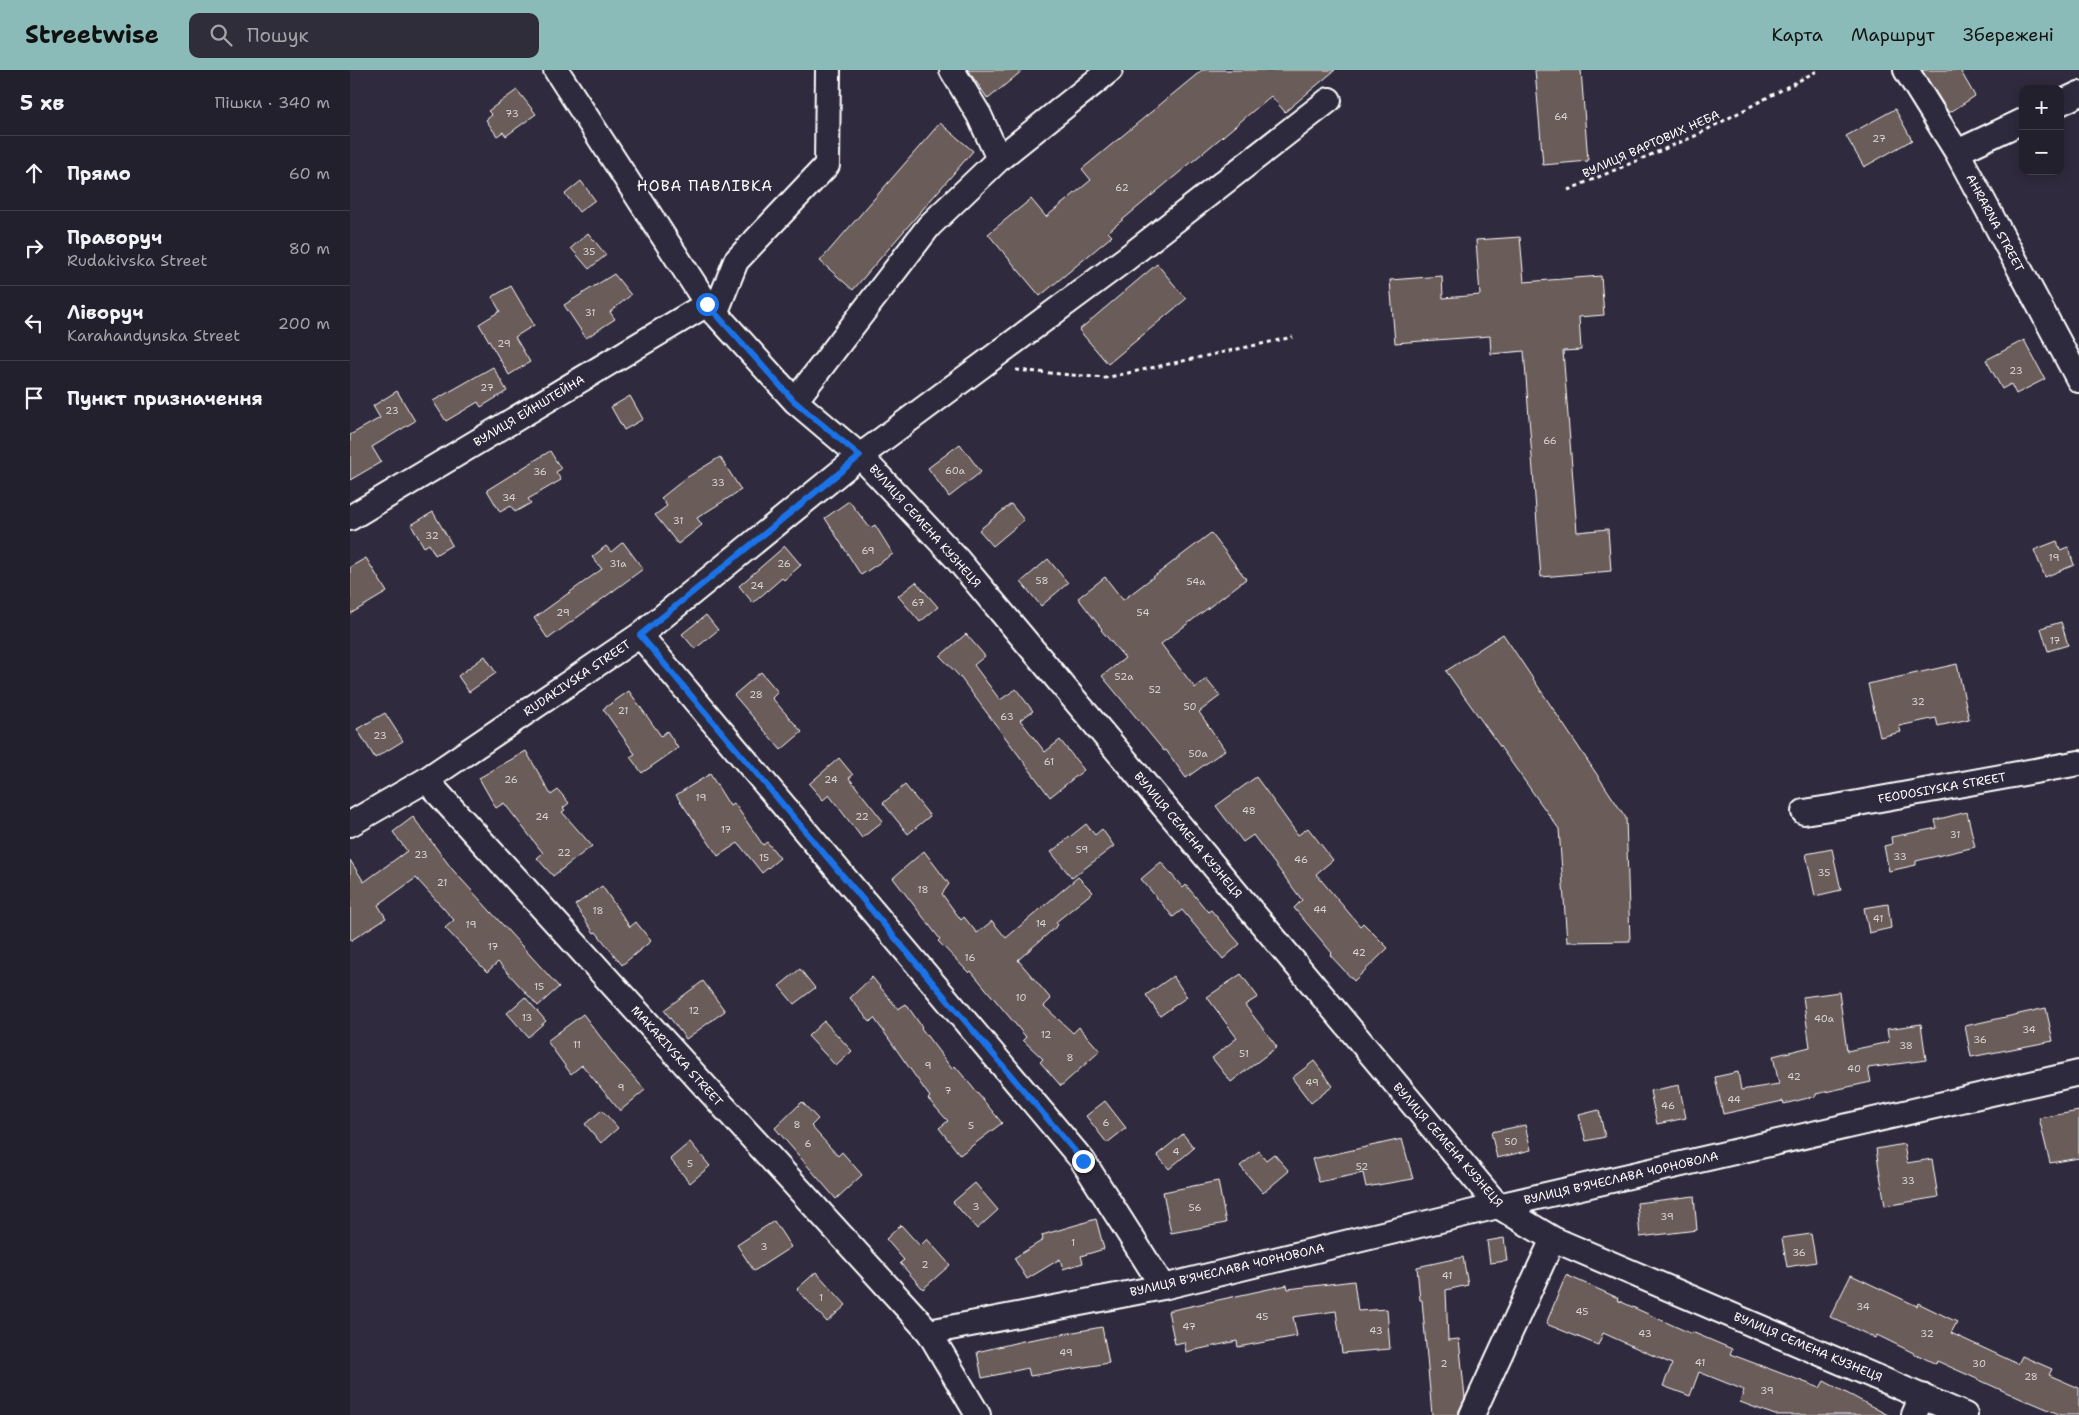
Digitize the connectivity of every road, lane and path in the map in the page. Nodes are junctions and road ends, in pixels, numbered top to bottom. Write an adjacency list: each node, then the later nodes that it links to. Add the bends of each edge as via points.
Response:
1 (556, 70): 14 (street, ВУЛИЦЯ СЕМЕНА КУЗНЕЦЯ)
2 (828, 70): 14 (street, via 828,165 736,261)
3 (952, 70): 12 (street, via 980,115)
4 (1110, 70): 12 (street)
5 (1819, 70): 13 (path, ВУЛИЦЯ ВАРТОВИХ НЕБА, via 1695,136)
6 (1906, 70): 11 (street, AHRARNA STREET)
7 (2079, 94): 9 (street)
8 (1329, 100): 16 (street, RUDAKIVSKA STREET, via 1127,258)
9 (2064, 101)
10 (2019, 123): 11 (street)
11 (1957, 152): 17 (street, AHRARNA STREET)
12 (999, 159): 18 (street, via 929,226)
13 (1568, 190)
14 (711, 309): 18 (street, ВУЛИЦЯ СЕМЕНА КУЗНЕЦЯ); 20 (street, ВУЛИЦЯ ЕЙНШТЕЙНА)
15 (1293, 338): 16 (path, via 1105,378)
16 (980, 367): 19 (street, RUDAKIVSKA STREET)
17 (2079, 380)
18 (794, 401): 19 (street, ВУЛИЦЯ СЕМЕНА КУЗНЕЦЯ)
19 (860, 456): 21 (street, RUDAKIVSKA STREET); 27 (street, ВУЛИЦЯ СЕМЕНА КУЗНЕЦЯ, via 957,559)
20 (350, 518)
21 (640, 635): 23 (street, RUDAKIVSKA STREET); 29 (street, via 1083,1161)
22 (2079, 763): 24 (street, FEODOSIYSKA STREET)
23 (426, 780): 25 (street, RUDAKIVSKA STREET); 30 (street, MAKARIVSKA STREET)
24 (1804, 812)
25 (350, 824)
26 (2079, 1073): 27 (street, ВУЛИЦЯ В'ЯЧЕСЛАВА ЧОРНОВОЛА)
27 (1498, 1206): 28 (street, ВУЛИЦЯ СЕМЕНА КУЗНЕЦЯ); 29 (street, ВУЛИЦЯ В'ЯЧЕСЛАВА ЧОРНОВОЛА)
28 (1553, 1239): 31 (street, ВУЛИЦЯ СЕМЕНА КУЗНЕЦЯ); 33 (street)
29 (1163, 1287): 30 (street, ВУЛИЦЯ В'ЯЧЕСЛАВА ЧОРНОВОЛА)
30 (929, 1332): 32 (street, MAKARIVSKA STREET)
31 (1918, 1405): 34 (street, ВУЛИЦЯ СЕМЕНА КУЗНЕЦЯ)
32 (978, 1415)
33 (1472, 1415)
34 (1965, 1415)

